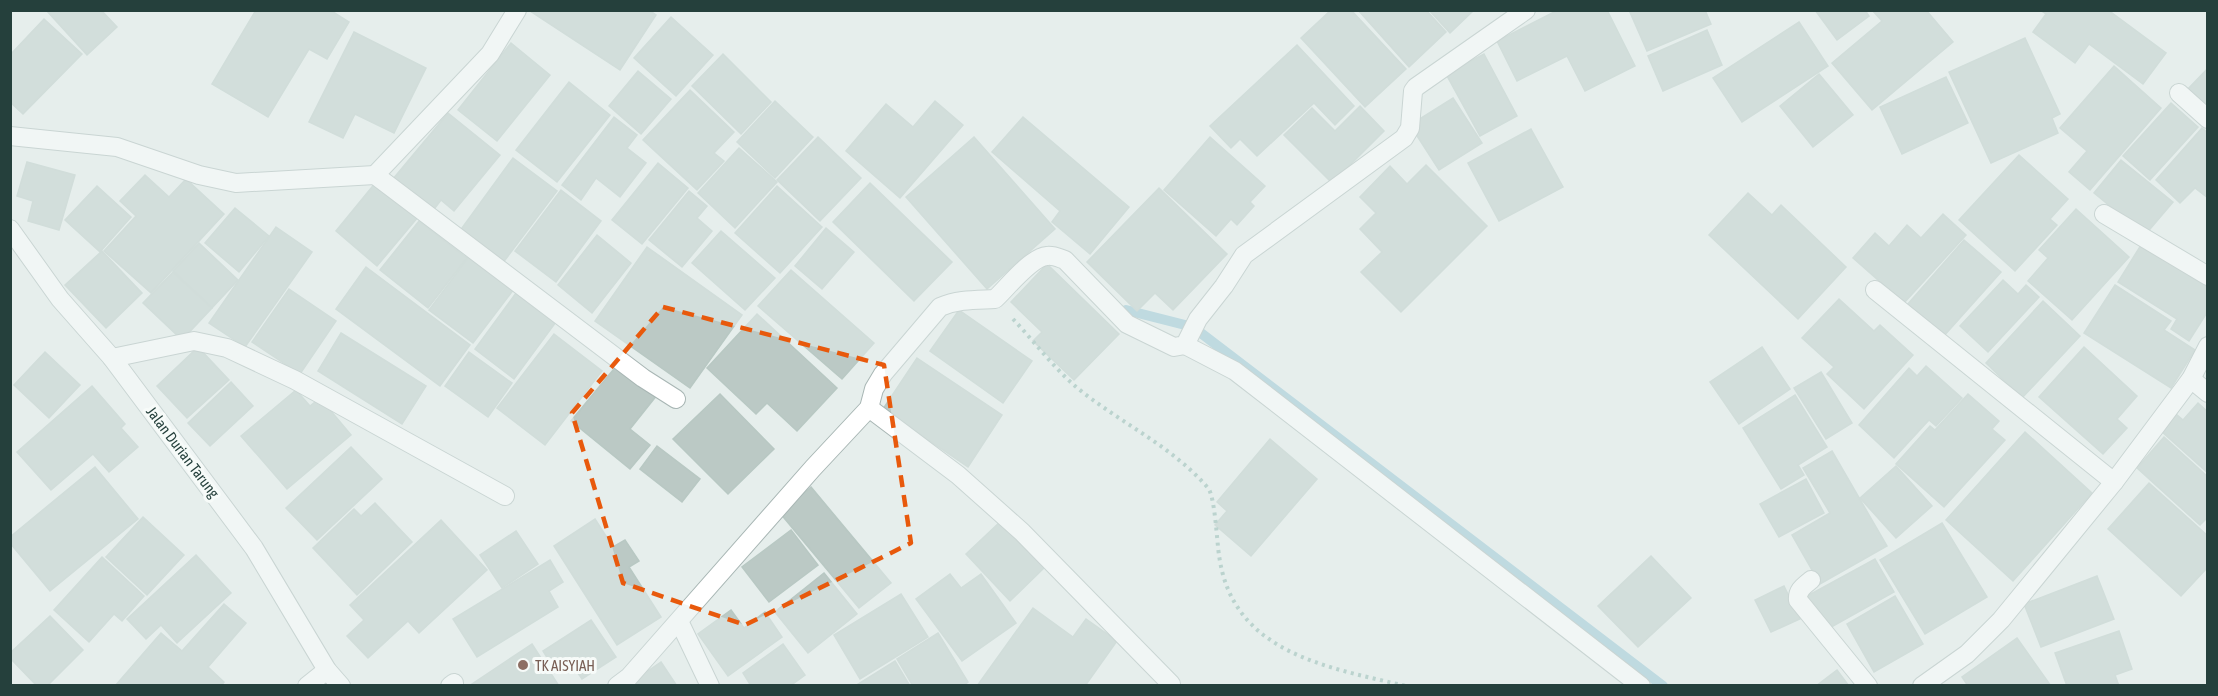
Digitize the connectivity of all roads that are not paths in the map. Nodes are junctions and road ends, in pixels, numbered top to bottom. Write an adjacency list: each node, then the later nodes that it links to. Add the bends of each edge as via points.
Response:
1 (517, 10): 6 (street, via 490,54)
2 (1526, 10): 11 (street, via 1416,87 1410,128 1404,138 1244,255)
3 (2179, 93): 4 (street)
4 (2208, 119)
5 (10, 136): 6 (street, via 117,147 199,175 236,183)
6 (375, 175): 16 (street)
7 (2104, 214): 9 (street)
8 (10, 229): 13 (street, Jalan Durian Tarung, via 60,299)
9 (2208, 276)
10 (1875, 290): 18 (street)
11 (1186, 342): 17 (street, via 1174,347 1128,324 1065,260 1046,255 1035,259 995,299 952,302 940,307 883,374); 28 (street, via 1235,371)
12 (2208, 346): 14 (street)
13 (112, 358): 19 (street, via 194,341 227,348 296,380); 22 (street, Jalan Durian Tarung, via 254,548)
14 (2191, 379): 15 (street); 18 (street)
15 (2208, 393)
16 (676, 399)
17 (869, 408): 21 (street); 23 (street, via 958,476 1022,532)
18 (2114, 482): 30 (street, via 1985,638)
19 (505, 496)
20 (1811, 580): 29 (street, via 1797,594 1798,600)
21 (679, 621): 26 (street); 27 (street)
22 (327, 670): 24 (street); 25 (street, Jalan Durian Tarung)
23 (1171, 684)
24 (307, 686)
25 (341, 686)
26 (617, 686)
27 (710, 686)
28 (1641, 686)
29 (1868, 686)
30 (1922, 686)

